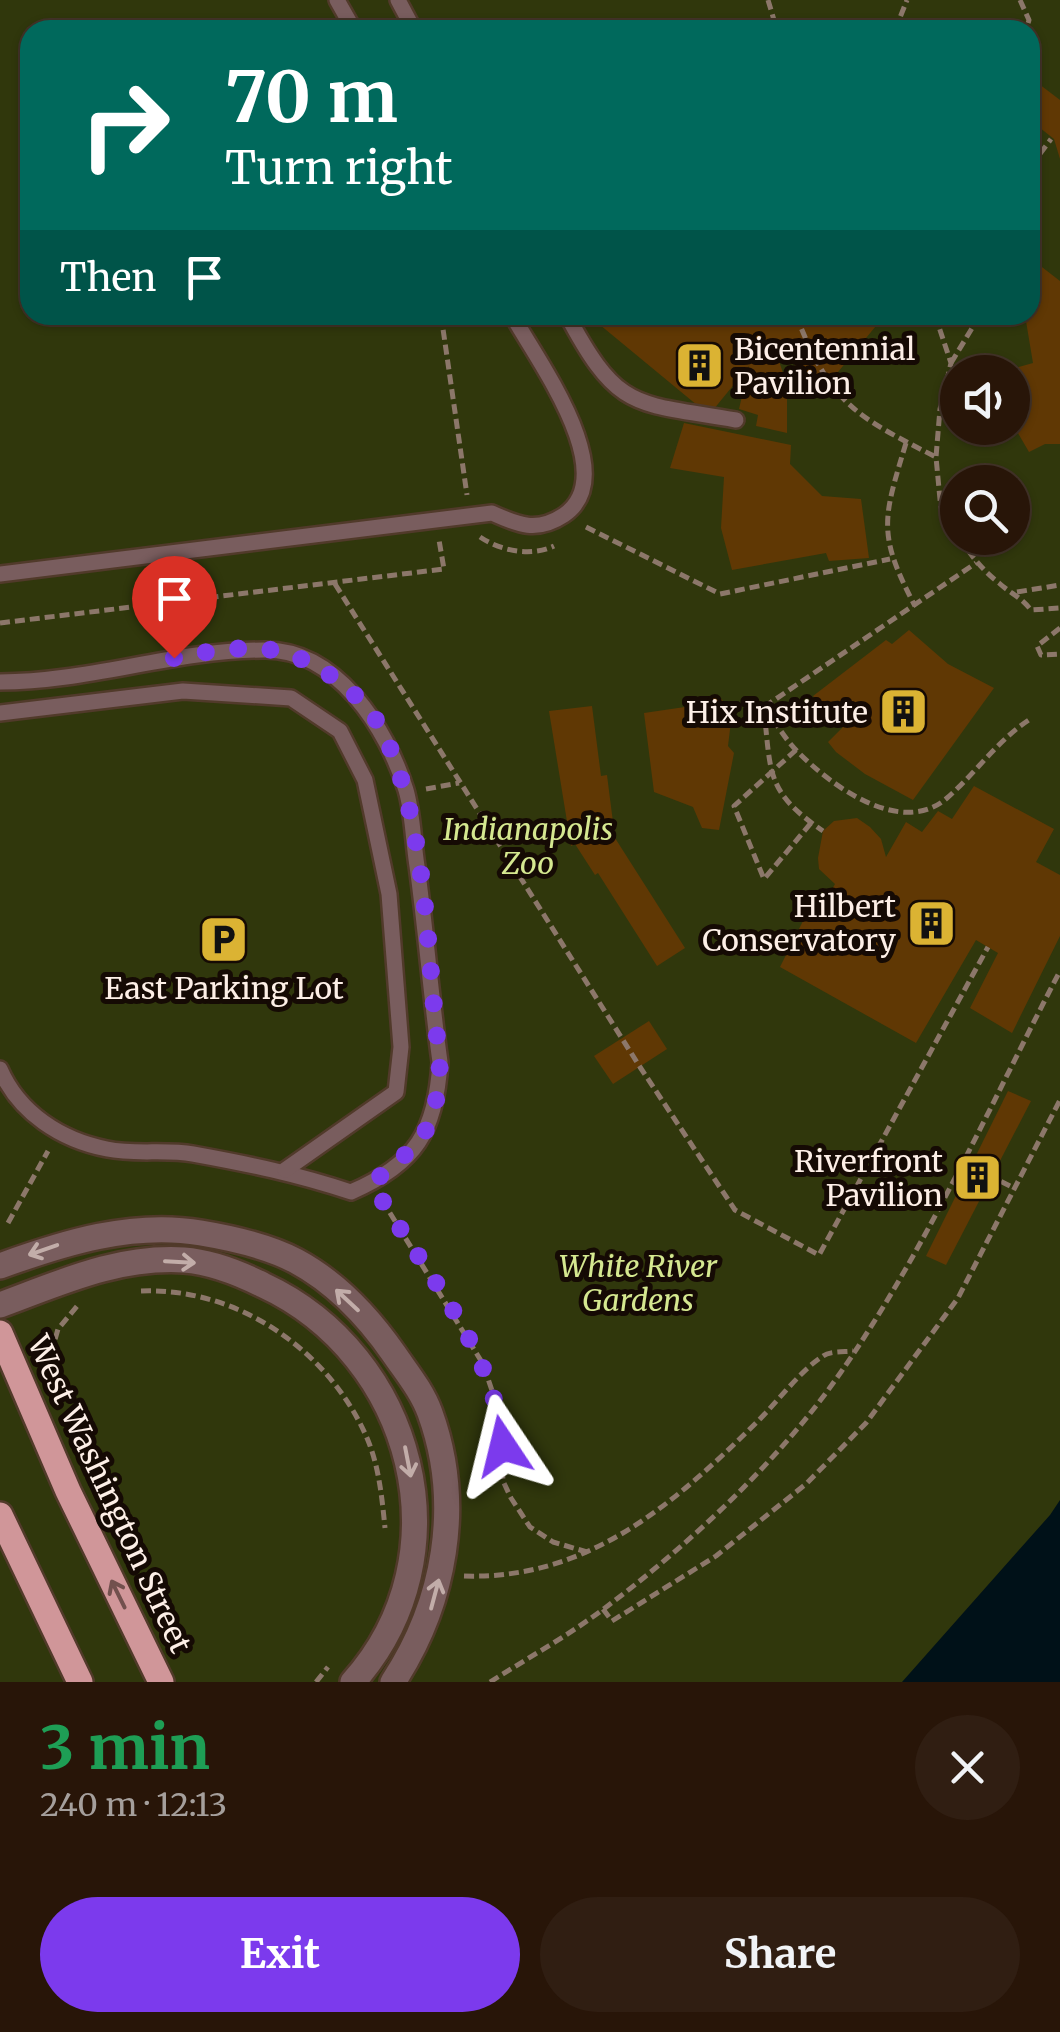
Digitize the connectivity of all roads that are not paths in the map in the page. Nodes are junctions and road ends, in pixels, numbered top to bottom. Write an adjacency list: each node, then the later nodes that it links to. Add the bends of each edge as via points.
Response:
1 (518, 325): 4 (lane, via 572,423 583,459 584,490 576,506 553,522 524,528 492,513 470,515)
2 (573, 325): 3 (lane, via 611,384 646,406)
3 (736, 420)
4 (0, 574)
5 (0, 682): 8 (lane, via 42,682 207,651 270,650 314,663 344,685 382,730 407,793 440,1062 438,1104 426,1138 372,1183 351,1192)
6 (0, 714): 8 (lane, via 183,691 291,698 340,730 365,780 389,894 401,1047 396,1092)
7 (0, 1069): 8 (lane, via 28,1113 108,1150 176,1151)
8 (284, 1170)
9 (0, 1266): 16 (street, one-way to 9, via 434,1602 445,1543 444,1479 422,1394 368,1320 295,1260 198,1232 135,1230 61,1244)
10 (0, 1306): 15 (street, one-way to 15, via 80,1274 184,1260 236,1272 324,1320 371,1373 404,1439 411,1480 410,1564 396,1614)
11 (0, 1332): 14 (main road, West Washington Street, one-way to 11)
12 (0, 1515): 13 (main road)
13 (80, 1682)
14 (161, 1682)
15 (353, 1682)
16 (394, 1682)

